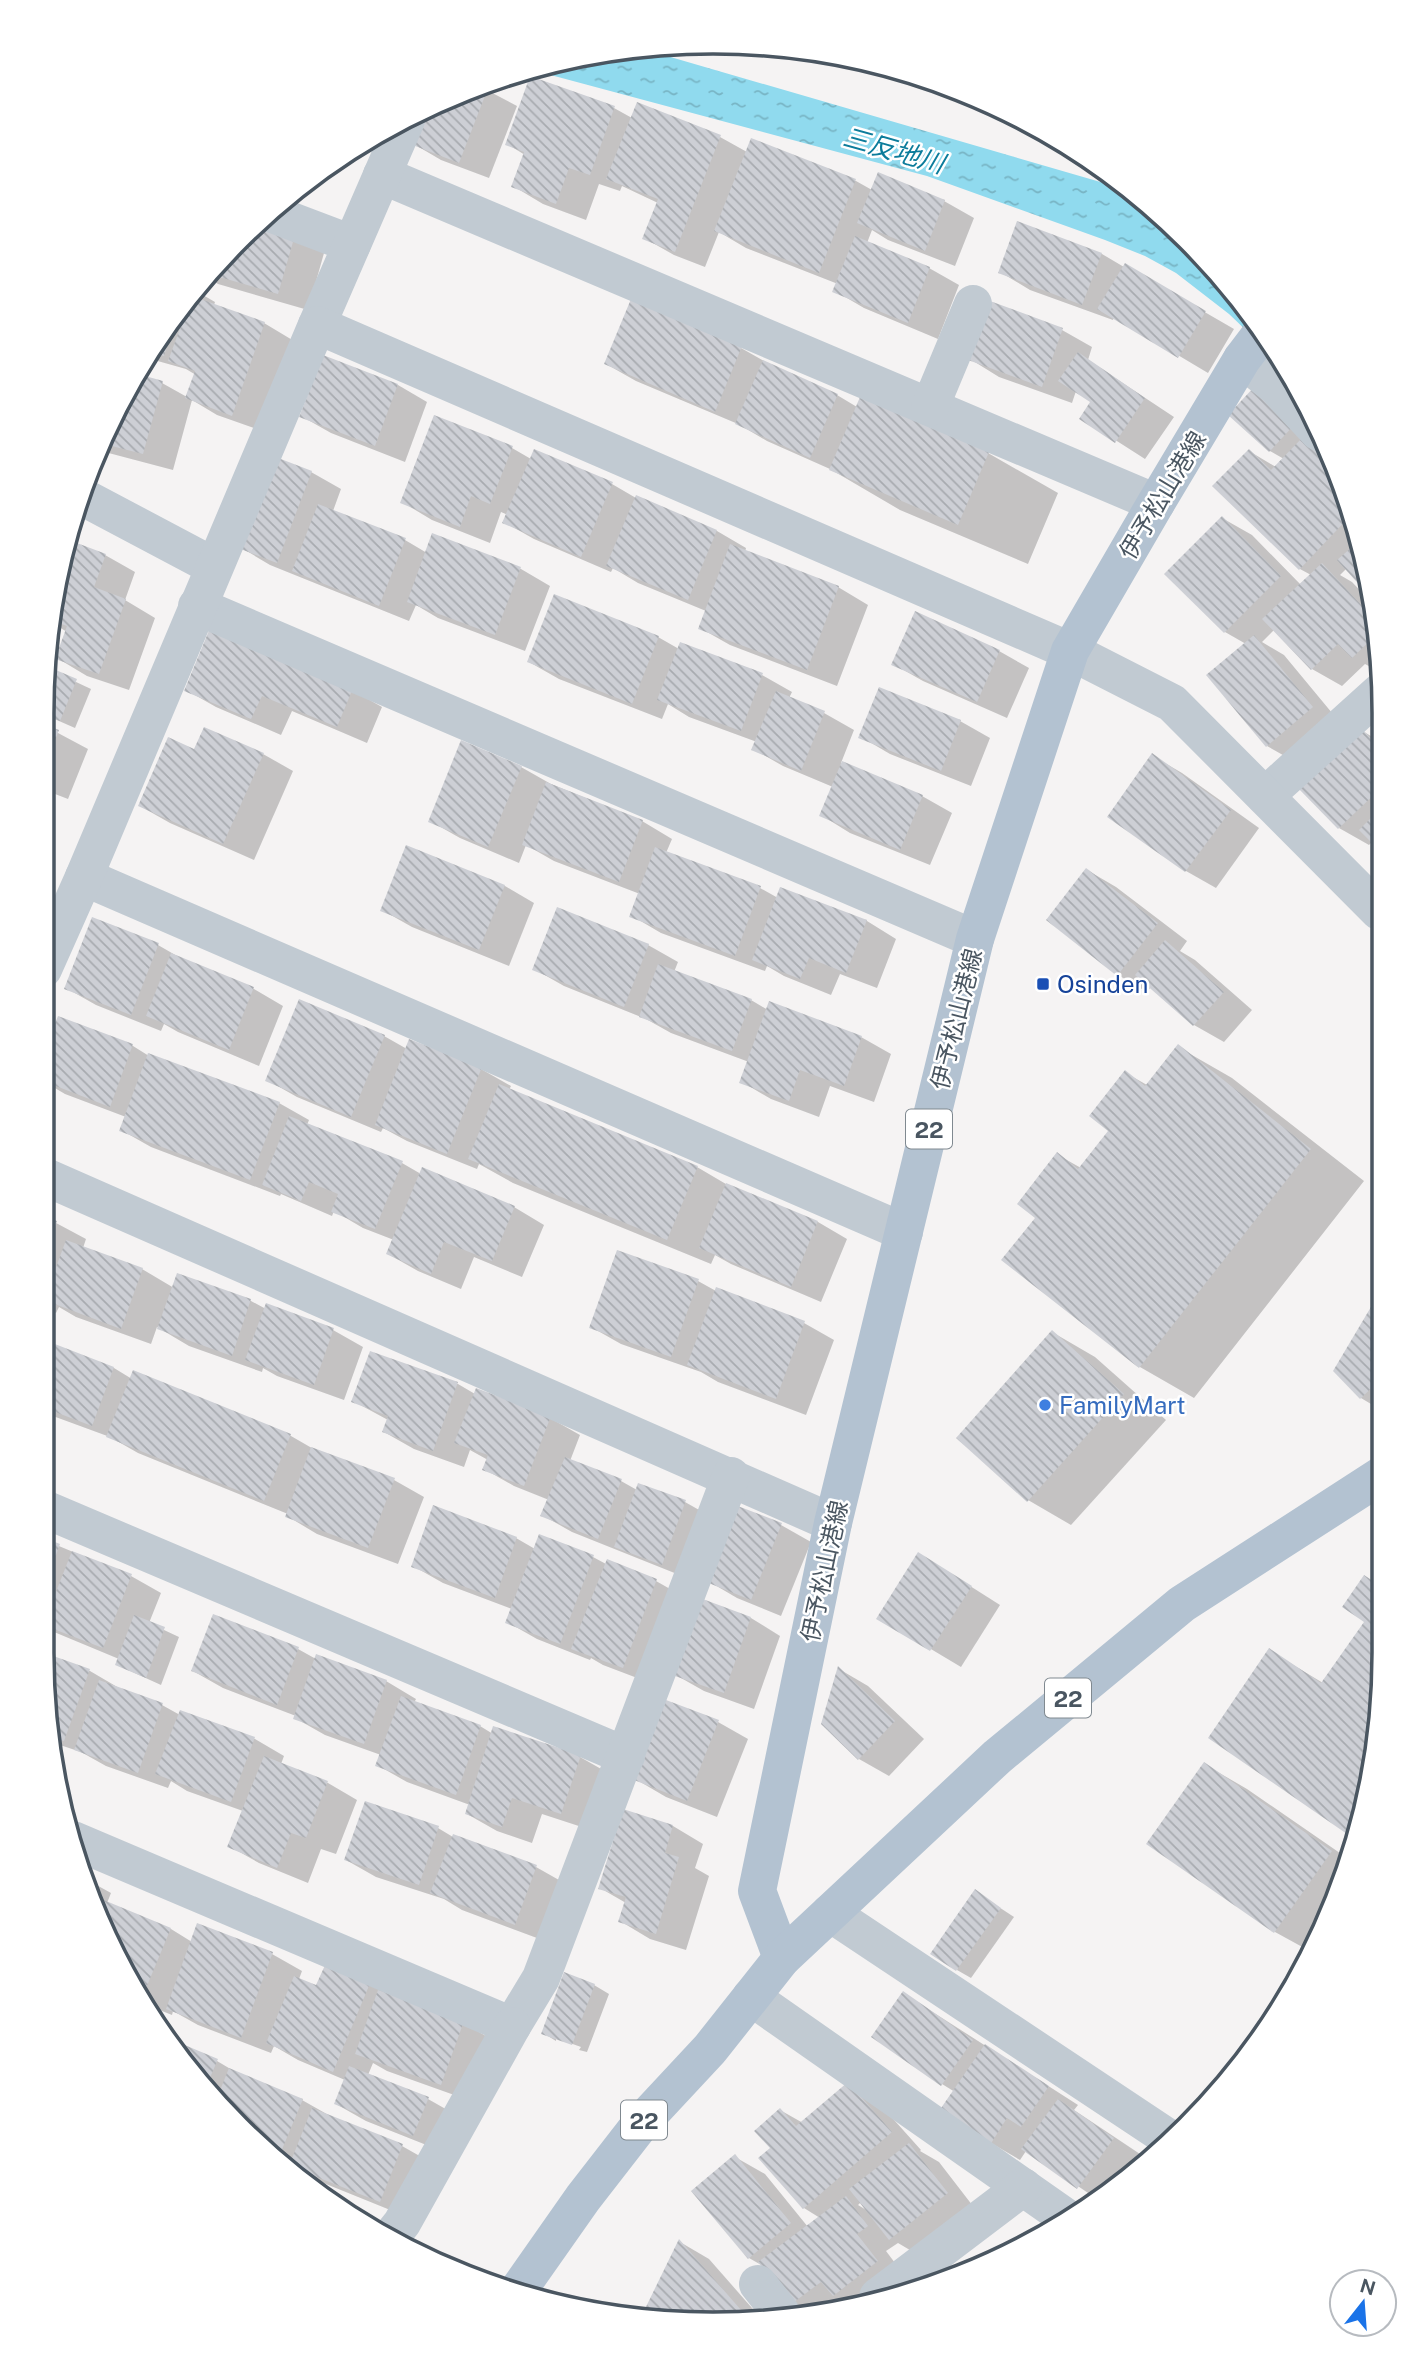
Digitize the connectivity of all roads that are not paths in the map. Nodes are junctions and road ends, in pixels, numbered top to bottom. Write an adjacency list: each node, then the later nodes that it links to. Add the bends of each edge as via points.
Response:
1 (400, 134): 2 (street)
2 (382, 175): 4 (street); 8 (street)
3 (280, 217): 4 (street)
4 (352, 244): 6 (street)
5 (973, 304): 8 (street)
6 (317, 325): 12 (street); 14 (street)
7 (1251, 347): 9 (street); 11 (main road, 伊予松山港線 / 22)
8 (930, 407): 11 (street)
9 (1296, 407)
10 (89, 500): 12 (street)
11 (1156, 503): 14 (main road, 伊予松山港線 / 22)
12 (214, 566): 13 (street)
13 (197, 606): 17 (street); 19 (street)
14 (1070, 651): 16 (street, via 1172,703); 19 (main road, 伊予松山港線 / 22)
15 (1371, 700): 16 (street)
16 (1265, 796): 18 (street)
17 (84, 877): 20 (street); 22 (street)
18 (1372, 904)
19 (975, 939): 22 (main road, 伊予松山港線 / 22)
20 (54, 944)
21 (54, 1182): 23 (street)
22 (904, 1232): 26 (main road, 伊予松山港線 / 22)
23 (731, 1476): 26 (street); 27 (street)
24 (1372, 1481): 29 (main road, 22, via 1182,1604 997,1757)
25 (54, 1513): 27 (street)
26 (834, 1523): 30 (main road, 伊予松山港線 / 22, via 757,1891)
27 (626, 1756): 32 (street, via 541,1978)
28 (83, 1844): 32 (street)
29 (830, 1913): 30 (main road, 22); 33 (street)
30 (782, 1958): 31 (main road, 22)
31 (751, 1997): 34 (street); 37 (main road, 22, via 642,2122)
32 (512, 2026): 36 (street)
33 (1162, 2134)
34 (1023, 2187): 35 (street); 38 (street)
35 (1059, 2213)
36 (396, 2230)
37 (523, 2283)
38 (892, 2286)

